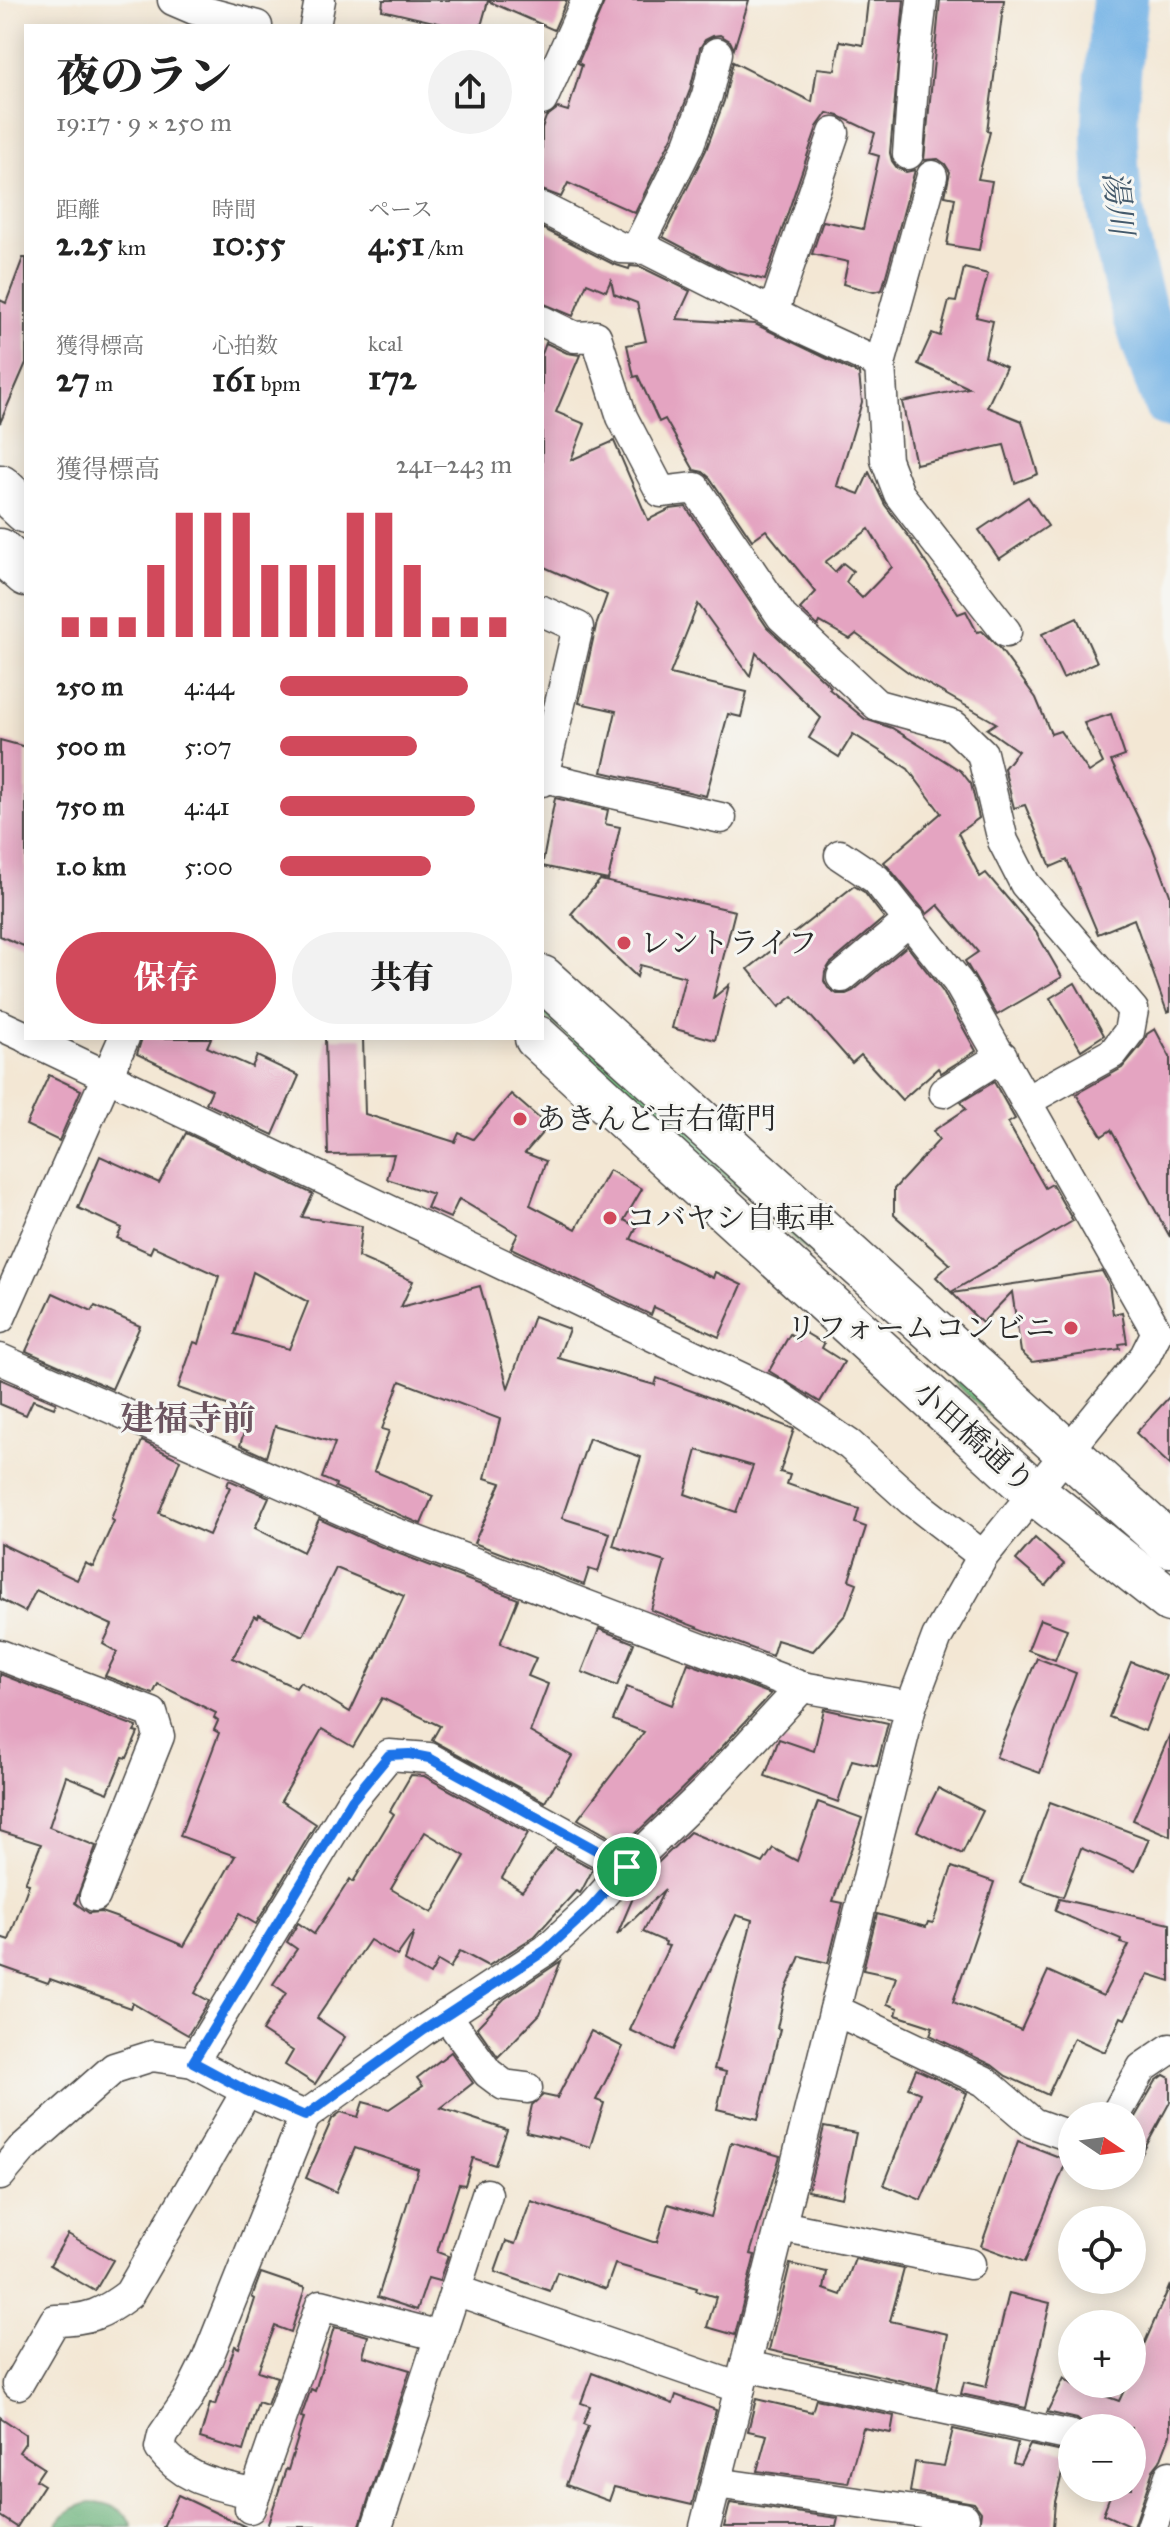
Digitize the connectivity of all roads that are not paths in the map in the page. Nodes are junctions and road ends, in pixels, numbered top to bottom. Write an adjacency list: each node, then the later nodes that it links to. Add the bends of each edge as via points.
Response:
1 (173, 0): 5 (street)
2 (320, 0): 6 (street)
3 (587, 0): 8 (street)
4 (922, 0): 10 (street)
5 (250, 24)
6 (315, 24)
7 (717, 53): 13 (street, via 689,144)
8 (544, 95)
9 (834, 133): 14 (street)
10 (908, 154)
11 (932, 176): 16 (street)
12 (544, 209): 13 (street, via 621,248)
13 (637, 248): 14 (street)
14 (773, 313): 16 (street)
15 (544, 322): 38 (street, via 575,337 596,336 622,417 661,492 695,488 782,617 877,705 954,726 982,753 1003,841 1025,884 1133,1010 1129,1032 1113,1053)
16 (880, 364): 22 (street, via 886,460 899,494)
17 (0, 487): 18 (main road)
18 (24, 509)
19 (0, 551): 20 (main road)
20 (24, 572)
21 (544, 612): 23 (street, via 578,627)
22 (1006, 632)
23 (544, 771)
24 (544, 779): 25 (street)
25 (721, 818)
26 (840, 855): 27 (street, via 876,879)
27 (910, 920): 28 (street); 35 (street, via 958,982)
28 (842, 977)
29 (544, 980): 41 (main road, 小田橋通り)
30 (0, 1025): 31 (street)
31 (24, 1037)
32 (31, 1040): 36 (street)
33 (123, 1040): 36 (street)
34 (539, 1040): 42 (main road, 小田橋通り)
35 (1002, 1056): 37 (street); 38 (street)
36 (109, 1075): 39 (street); 44 (street, via 775,1394 850,1445)
37 (944, 1092)
38 (1028, 1100): 41 (street, via 1157,1332 1145,1356)
39 (0, 1318)
40 (0, 1359): 47 (street, via 390,1531)
41 (1067, 1451): 42 (street); 43 (main road, 小田橋通り)
42 (1034, 1492): 44 (street); 45 (main road, 小田橋通り)
43 (1170, 1545)
44 (983, 1556): 48 (street, via 937,1637)
45 (1170, 1600)
46 (0, 1655): 50 (street, via 152,1713 159,1736)
47 (802, 1687): 48 (street); 49 (street)
48 (911, 1706): 51 (street)
49 (627, 1867): 52 (street, via 546,1950); 54 (street, via 429,1758 389,1755 352,1800)
50 (95, 1896)
51 (835, 2010): 59 (street, via 984,2081 1033,2123); 62 (street)
52 (446, 2015): 55 (street, via 488,2073 504,2085); 58 (street)
53 (1170, 2049): 57 (street, via 1142,2068)
54 (193, 2062): 56 (street); 60 (street, via 152,2056 114,2068)
55 (527, 2088)
56 (247, 2091): 58 (street); 67 (street, via 129,2294 108,2310 81,2320 55,2320)
57 (1123, 2102)
58 (305, 2116): 65 (street, via 207,2360 160,2448 173,2465 253,2501 321,2305)
59 (1058, 2132)
60 (0, 2175)
61 (487, 2194): 64 (street)
62 (781, 2226): 63 (street); 66 (street)
63 (970, 2264)
64 (455, 2290): 65 (street); 66 (street)
65 (440, 2336): 72 (street)
66 (743, 2377): 68 (street); 70 (street)
67 (18, 2384)
68 (1058, 2433)
69 (1170, 2476): 74 (street)
70 (716, 2483): 71 (street); 73 (street)
71 (964, 2518)
72 (377, 2527)
73 (705, 2527)
74 (1152, 2527)

